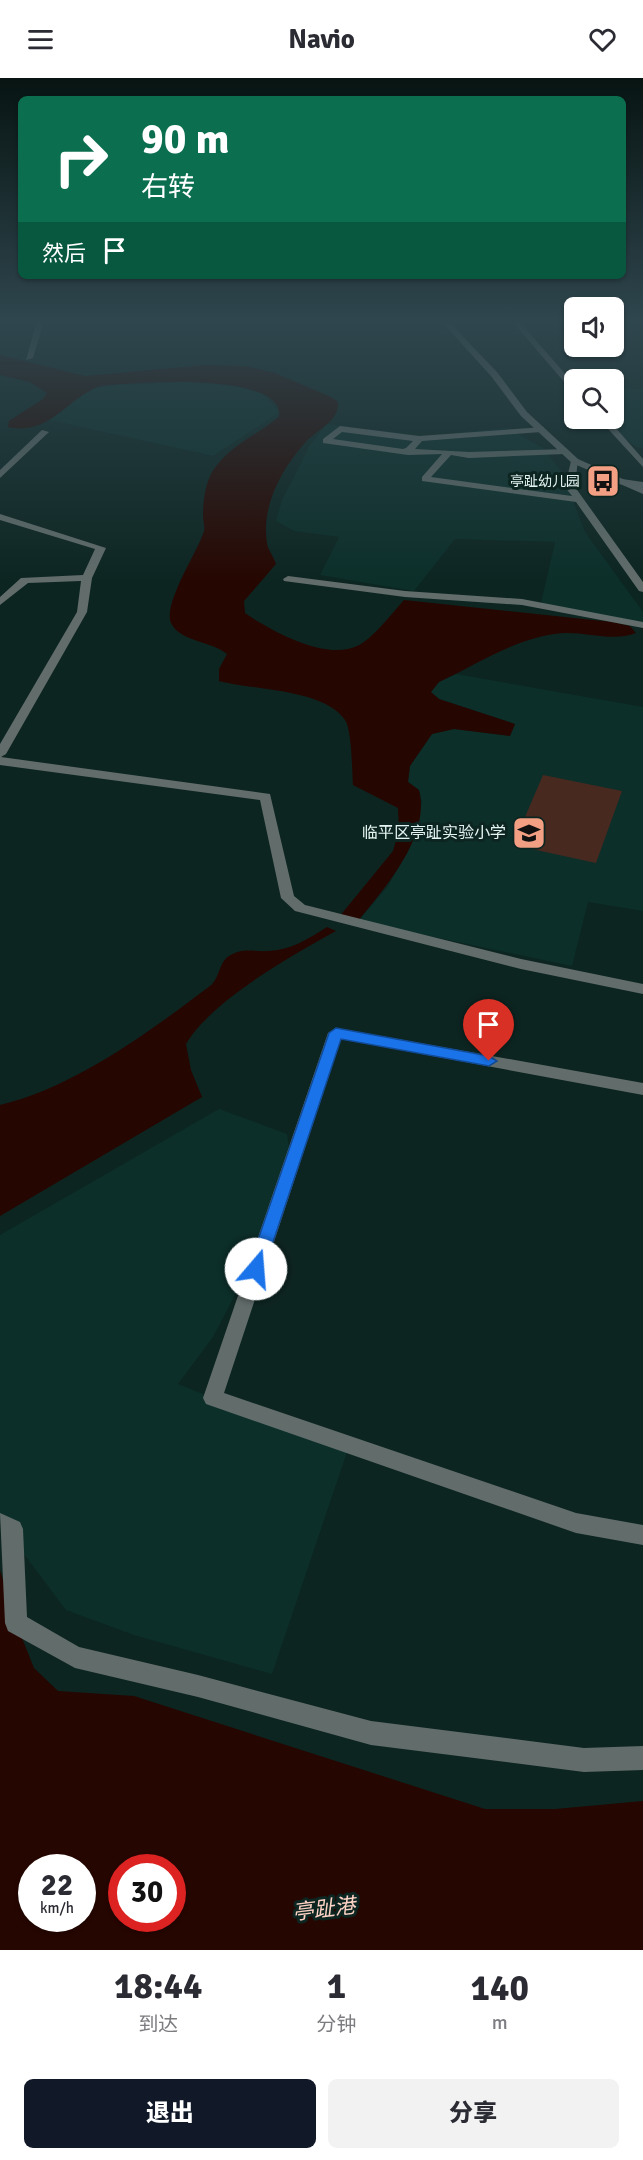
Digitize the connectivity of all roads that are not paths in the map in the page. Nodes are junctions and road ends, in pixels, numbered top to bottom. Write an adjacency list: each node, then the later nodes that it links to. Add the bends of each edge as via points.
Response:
1 (520, 408): 2 (street)
2 (541, 429): 5 (street); 7 (street)
3 (612, 429): 10 (street)
4 (45, 432): 12 (street)
5 (419, 439): 6 (street); 6 (street, via 340,429 326,441)
6 (405, 451): 8 (street)
7 (564, 451): 8 (street, via 502,455); 9 (street)
8 (449, 452): 14 (street, via 425,479)
9 (575, 461): 13 (street); 14 (street, via 570,487)
10 (643, 464)
11 (643, 473): 13 (street)
12 (1, 476)
13 (641, 487)
14 (579, 500): 18 (street)
15 (0, 517): 16 (street, via 101,548)
16 (87, 578): 19 (street, via 25,580); 21 (street, via 82,612)
17 (288, 579): 20 (street, via 384,592 522,602)
18 (643, 589)
19 (0, 602)
20 (643, 626)
21 (0, 754)
22 (0, 761): 23 (street, via 266,797 288,898 300,909 521,964)
23 (643, 989)
24 (643, 1089): 26 (street, via 336,1033 213,1398 576,1522)
25 (0, 1522): 27 (street, via 12,1529 16,1623 75,1657 371,1733 584,1760)
26 (643, 1535)
27 (643, 1758)

